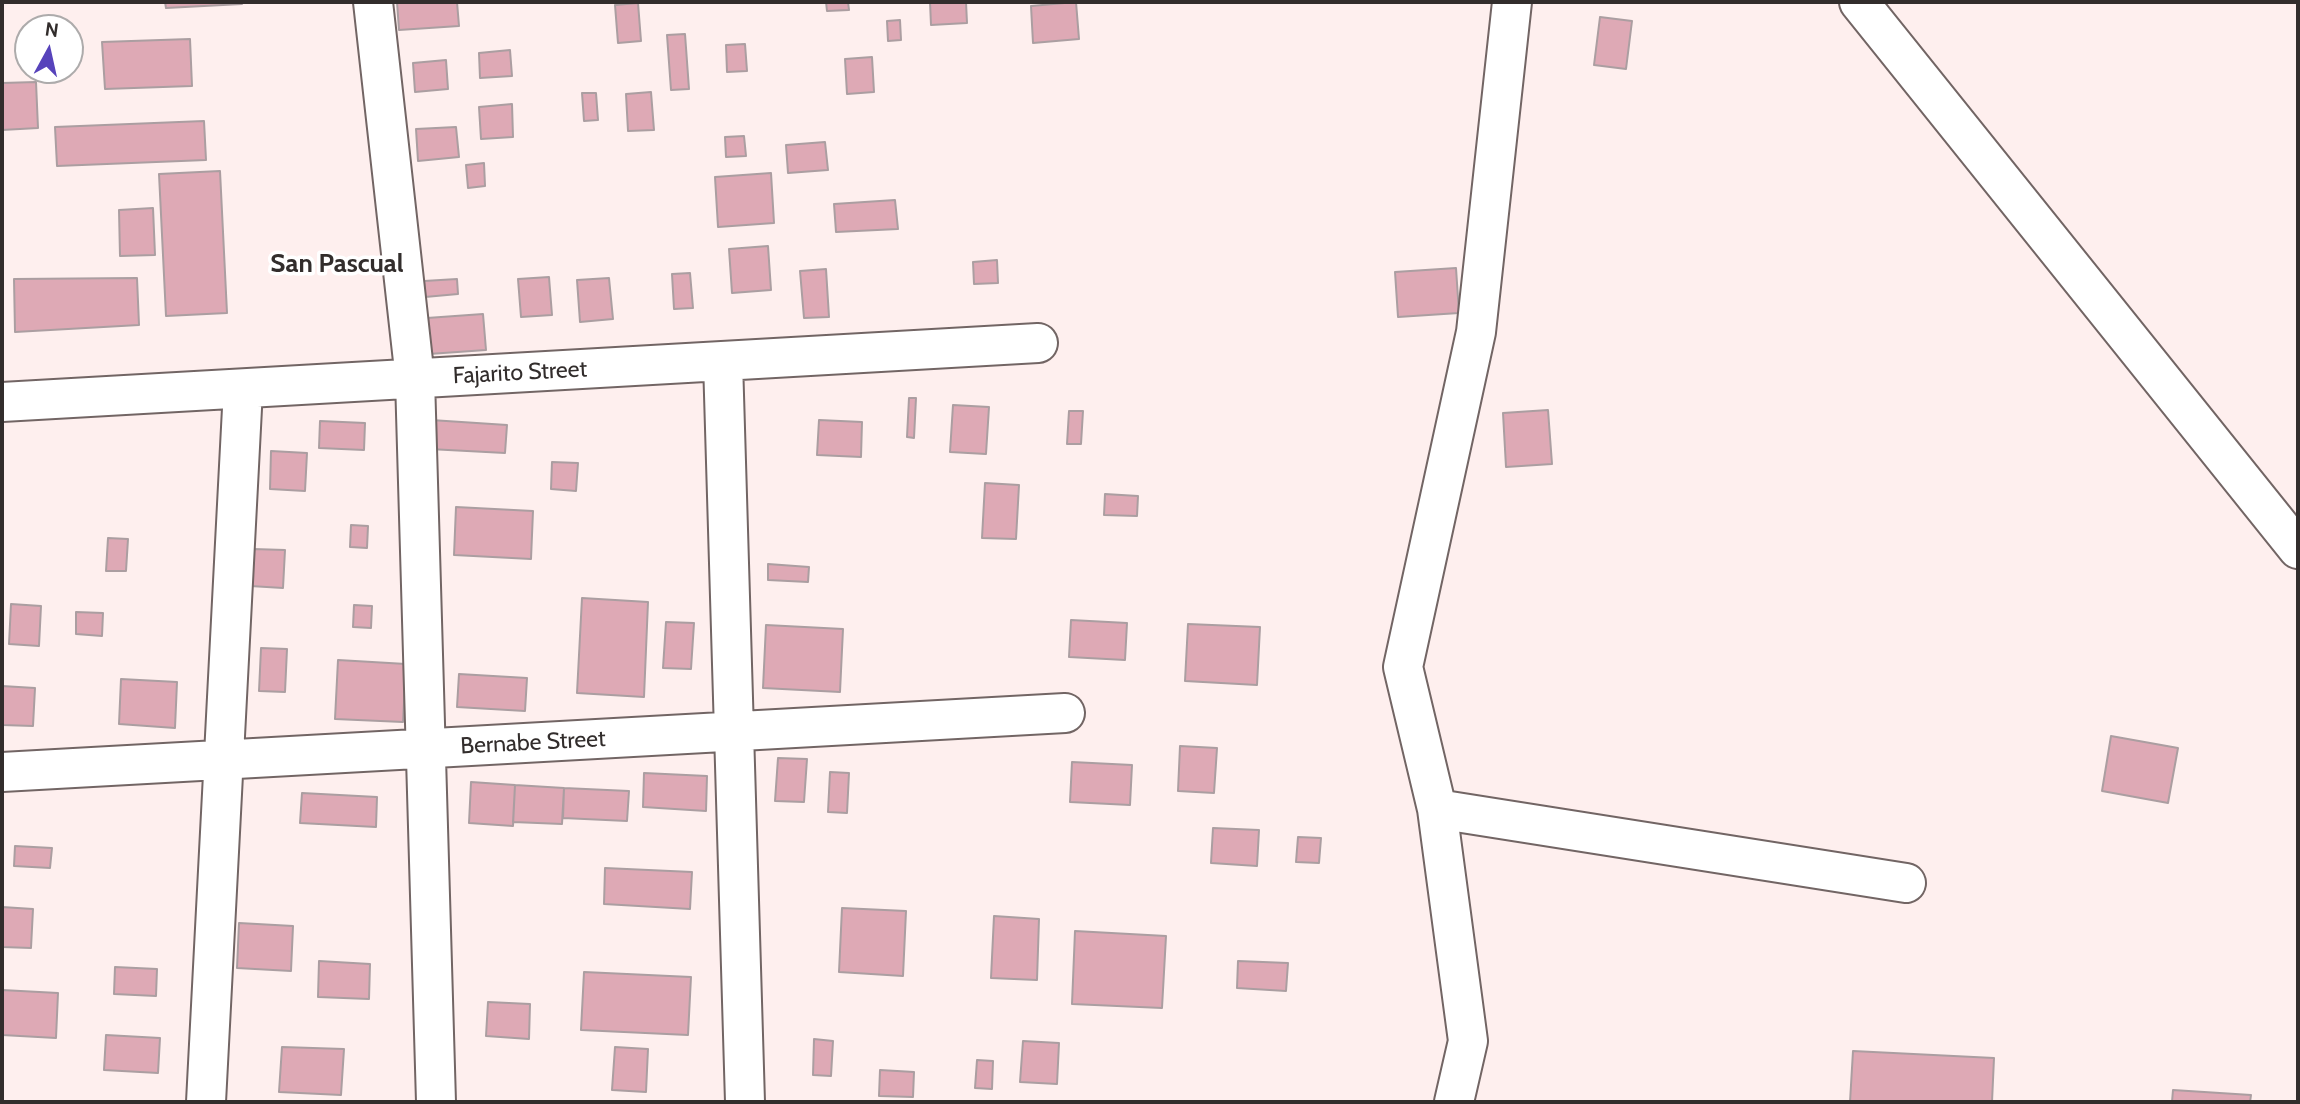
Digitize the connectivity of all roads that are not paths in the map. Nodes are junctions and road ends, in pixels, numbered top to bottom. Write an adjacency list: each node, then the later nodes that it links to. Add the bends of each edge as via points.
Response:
1 (373, 2): 6 (street)
2 (1512, 2): 15 (street, via 1476,332 1403,667)
3 (1859, 2): 9 (street)
4 (1038, 343): 5 (street, Fajarito Street)
5 (723, 360): 6 (street, Fajarito Street); 11 (street)
6 (415, 379): 7 (street, Fajarito Street); 12 (street)
7 (243, 389): 8 (street, Fajarito Street); 13 (street)
8 (2, 402)
9 (2298, 549)
10 (1065, 713): 11 (street, Bernabe Street)
11 (733, 732): 12 (street, Bernabe Street); 19 (street)
12 (425, 749): 13 (street, Bernabe Street); 18 (street)
13 (223, 760): 14 (street, Bernabe Street); 17 (street)
14 (2, 772)
15 (1437, 809): 16 (street); 20 (street, via 1468,1041)
16 (1906, 883)
17 (206, 1102)
18 (436, 1102)
19 (745, 1102)
20 (1454, 1102)

